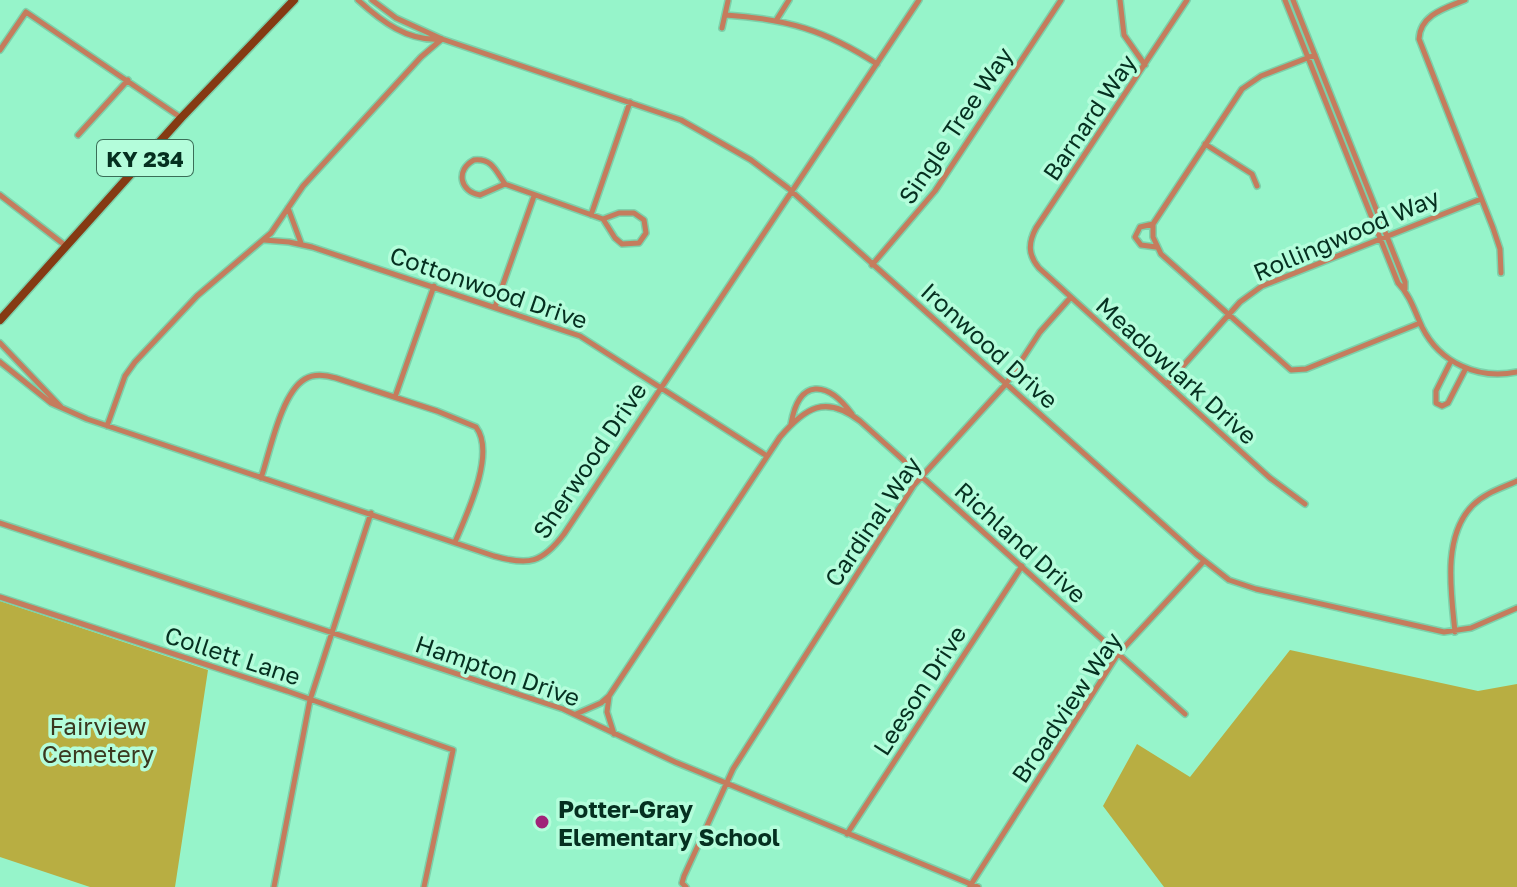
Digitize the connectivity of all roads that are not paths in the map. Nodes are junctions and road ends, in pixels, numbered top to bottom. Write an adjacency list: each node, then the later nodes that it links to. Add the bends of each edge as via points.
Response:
1 (294, 0): 24 (main road, KY 234)
2 (358, 0): 13 (street, Ironwood Drive)
3 (789, 0): 15 (street)
4 (919, 0): 20 (street, Sherwood Drive)
5 (1061, 0): 44 (street, Single Tree Way, via 935,191)
6 (1120, 0): 21 (street, via 1124,35)
7 (1187, 0): 21 (street, Barnard Way)
8 (1285, 0): 19 (street)
9 (1293, 0): 19 (street)
10 (1465, 0): 32 (street, via 1429,17 1419,39)
11 (728, 1): 14 (street)
12 (377, 2): 13 (street); 17 (street, Ironwood Drive, via 404,22)
13 (372, 12): 17 (street, Ironwood Drive, via 420,39)
14 (726, 15): 15 (street); 16 (street)
15 (776, 20): 20 (street, via 820,33)
16 (722, 28)
17 (442, 39): 23 (street, Ironwood Drive); 33 (street)
18 (0, 50): 22 (street, via 26,12)
19 (1312, 56): 26 (street, via 1246,85); 37 (street); 38 (street)
20 (877, 64): 29 (street, Sherwood Drive)
21 (1145, 65): 43 (street, Barnard Way, via 1036,228)
22 (128, 80): 24 (street); 25 (street)
23 (630, 102): 29 (street, Ironwood Drive, via 681,120 751,160); 34 (street)
24 (181, 118): 41 (main road, KY 234)
25 (78, 135)
26 (1205, 144): 28 (street, via 1252,174); 36 (street)
27 (505, 184): 27 (street, via 485,160 471,161 462,173 463,185 476,195); 30 (street)
28 (1257, 186)
29 (793, 193): 44 (street, Ironwood Drive); 60 (street, Sherwood Drive)
30 (534, 196): 34 (street); 49 (street)
31 (1, 199): 41 (street)
32 (1481, 199): 37 (street, Rollingwood Way); 45 (street, via 1500,249)
33 (288, 207): 39 (street); 40 (street)
34 (591, 215): 35 (street)
35 (603, 219): 35 (street, via 622,244 639,243 646,233 644,220 636,214)
36 (1153, 224): 42 (street); 42 (street, via 1140,227 1135,237 1141,245)
37 (1388, 236): 38 (street, Rollingwood Way); 47 (street)
38 (1380, 239): 47 (street); 50 (street, Rollingwood Way, via 1262,286)
39 (264, 240): 40 (street, Cottonwood Drive); 65 (street, via 197,296 135,362)
40 (301, 244): 46 (street, Cottonwood Drive)
41 (66, 246): 51 (main road, KY 234)
42 (1156, 247): 50 (street)
43 (1031, 256): 48 (street, Meadowlark Drive)
44 (872, 265): 58 (street, Ironwood Drive)
45 (1501, 273)
46 (434, 286): 49 (street, Cottonwood Drive); 61 (street)
47 (1405, 290): 52 (street)
48 (1071, 297): 58 (street, Cardinal Way); 59 (street, Meadowlark Drive)
49 (495, 307): 60 (street, Cottonwood Drive, via 580,336)
50 (1229, 314): 52 (street, via 1295,371); 59 (street, Rollingwood Way)
51 (0, 320)
52 (1420, 323): 54 (street)
53 (0, 343): 62 (street, Sherwood Drive)
54 (1451, 361): 56 (street); 56 (street, via 1436,391 1436,403 1442,406)
55 (0, 362): 62 (street, Sherwood Drive)
56 (1466, 368): 57 (street, via 1494,375)
57 (1517, 372)
58 (1006, 384): 67 (street, Cardinal Way); 74 (street, Ironwood Drive)
59 (1167, 384): 70 (street, Meadowlark Drive)
60 (661, 386): 66 (street, Cottonwood Drive); 73 (street, Sherwood Drive, via 546,556 513,560)
61 (395, 397): 68 (street, via 322,375 303,380 290,396); 73 (street, via 470,423 482,437 483,457)
62 (61, 408): 65 (street, Sherwood Drive)
63 (853, 416): 64 (street, Richland Drive, via 827,406 809,410); 64 (street, via 833,393 815,388 797,401); 67 (street, Richland Drive)
64 (791, 425): 66 (street)
65 (107, 426): 68 (street, Sherwood Drive)
66 (767, 456): 81 (street)
67 (921, 476): 75 (street, Richland Drive); 86 (street, Cardinal Way)
68 (261, 478): 71 (street, Sherwood Drive)
69 (1517, 481): 78 (street, via 1480,499 1463,519 1450,576)
70 (1305, 504)
71 (371, 513): 73 (street, Sherwood Drive); 79 (street)
72 (0, 523): 79 (street, Hampton Drive)
73 (455, 542)
74 (1204, 561): 78 (street, Ironwood Drive, via 1245,586); 80 (street, Broadview Way)
75 (1022, 566): 80 (street, Richland Drive); 87 (street, Leeson Drive)
76 (0, 597): 82 (street, Collett Lane)
77 (1517, 608): 78 (street, Ironwood Drive)
78 (1455, 632)
79 (331, 635): 82 (street); 83 (street, Hampton Drive)
80 (1118, 654): 84 (street, Richland Drive); 88 (street, Broadview Way)
81 (609, 696): 83 (street); 85 (street, via 607,712)
82 (310, 700): 89 (street); 90 (street, Collett Lane, via 453,750)
83 (575, 714): 85 (street, Hampton Drive)
84 (1185, 714)
85 (615, 735): 86 (street, Hampton Drive)
86 (725, 783): 87 (street, Hampton Drive); 91 (street, Cardinal Way, via 684,876)
87 (847, 834): 88 (street, Hampton Drive)
88 (971, 886): 92 (street, Hampton Drive)
89 (274, 887)
90 (424, 887)
91 (686, 887)
92 (978, 887)

